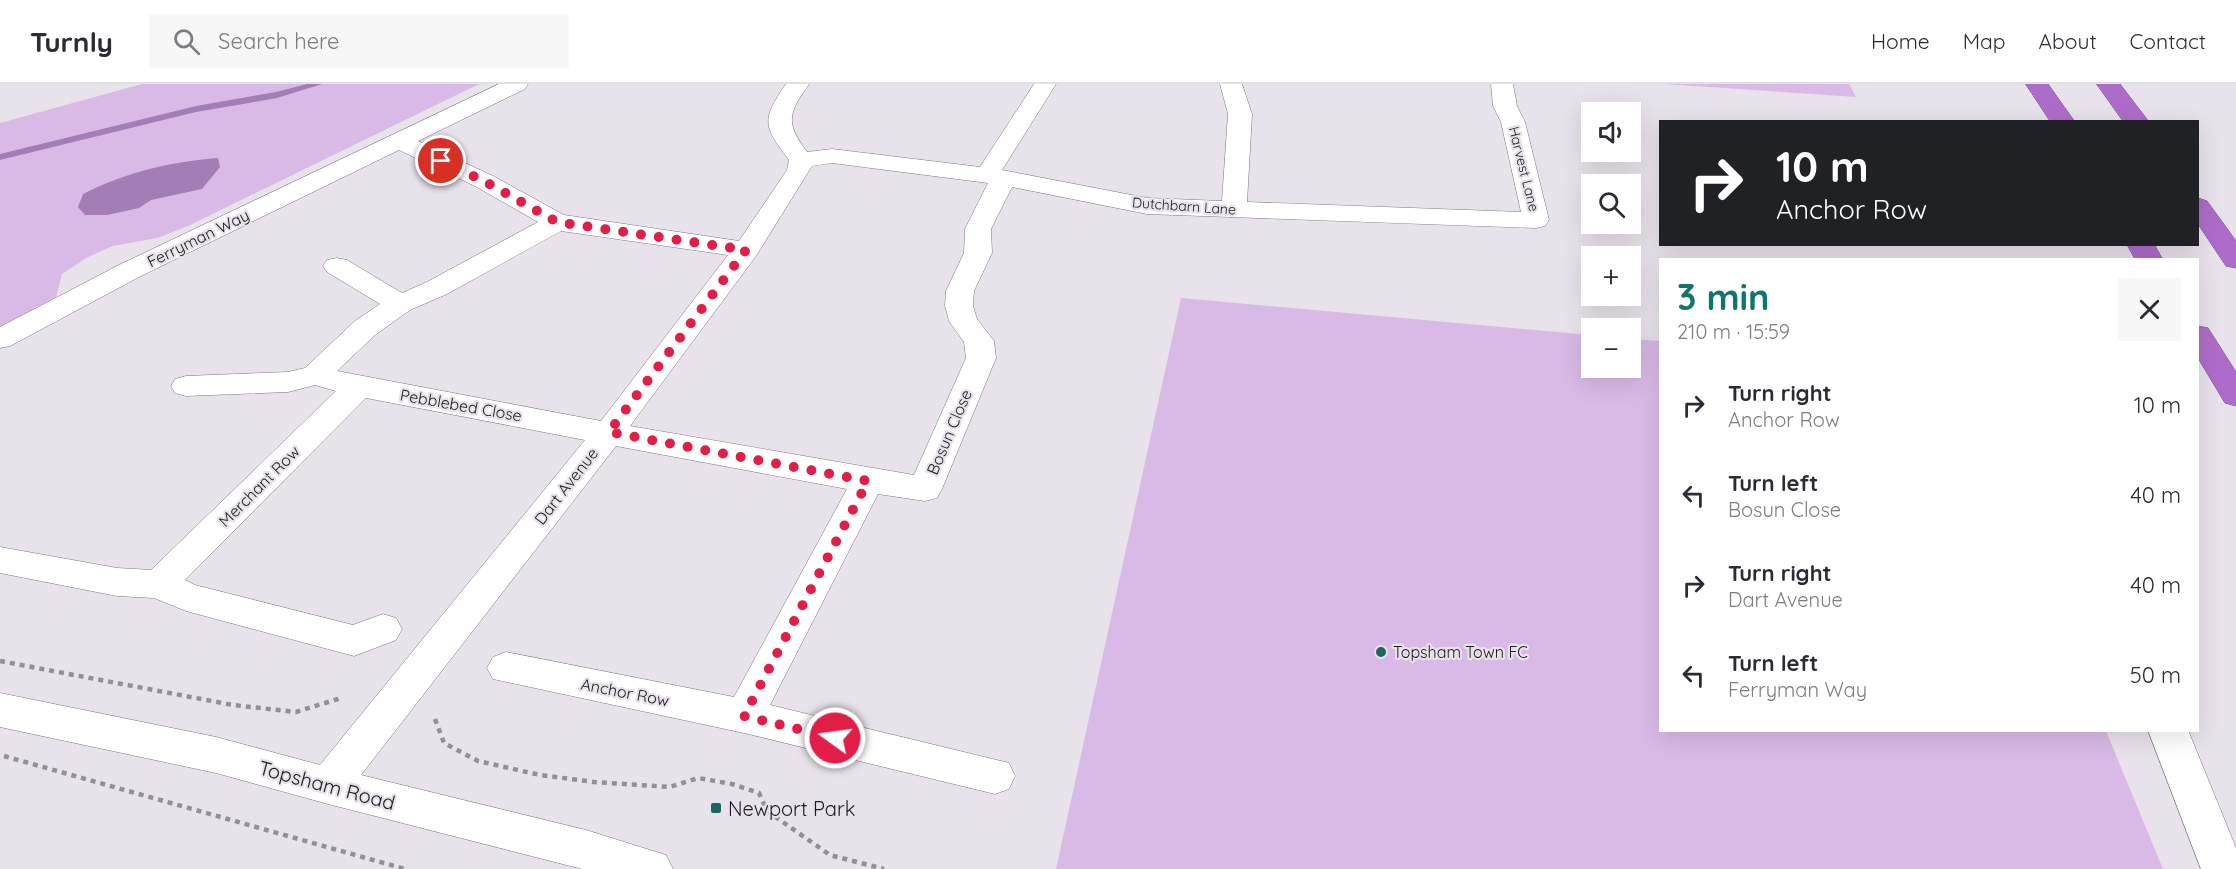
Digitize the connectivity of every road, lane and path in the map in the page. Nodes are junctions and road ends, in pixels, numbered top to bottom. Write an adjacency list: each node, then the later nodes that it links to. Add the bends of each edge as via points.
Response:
1 (517, 84): 10 (street, Ferryman Way)
2 (798, 84): 11 (street, via 779,117 778,127)
3 (1045, 84): 12 (street)
4 (1231, 84): 14 (street, via 1240,114)
5 (1502, 84): 15 (street, Harvest Lane)
6 (2037, 84): 8 (highway)
7 (2108, 84): 9 (highway)
8 (2062, 120)
9 (2135, 120)
10 (398, 141): 16 (street, via 484,181); 22 (street, Ferryman Way, via 120,267)
11 (801, 160): 12 (street, Dutchbarn Lane, via 832,156); 17 (street, Dart Avenue, via 799,170)
12 (995, 177): 14 (street, Dutchbarn Lane, via 1147,206); 28 (street, Bosun Close, via 978,229 978,253 960,291 963,321 979,341 981,358 925,489)
13 (2199, 207): 18 (highway)
14 (1234, 209): 15 (street, Dutchbarn Lane)
15 (1536, 220)
16 (557, 222): 17 (street); 20 (street, Pebblebed Close)
17 (746, 250): 27 (street, Dart Avenue)
18 (2236, 260)
19 (337, 266): 20 (street)
20 (400, 304): 23 (street, Pebblebed Close, via 365,328)
21 (2199, 337): 26 (highway)
22 (0, 339)
23 (315, 375): 24 (street, Pebblebed Close, via 288,382); 25 (street, Pebblebed Close)
24 (186, 386)
25 (359, 387): 27 (street, Pebblebed Close); 30 (street, Merchant Row)
26 (2236, 396)
27 (609, 432): 28 (street, Bosun Close); 34 (street, Dart Avenue)
28 (868, 481): 36 (street)
29 (0, 560): 30 (street, via 117,582)
30 (159, 584): 31 (street, via 186,597 354,641)
31 (383, 629)
32 (0, 661): 34 (path, via 233,705 296,712 350,695)
33 (506, 668): 36 (street, Anchor Row)
34 (394, 704): 40 (street, Dart Avenue); 43 (path, via 434,714 444,743 478,760 540,775 594,782 670,786 698,778 759,793 766,811 830,855)
35 (0, 710): 40 (street, Topsham Road, via 216,755)
36 (744, 716): 39 (street, Anchor Row)
37 (2169, 732): 44 (street)
38 (0, 755): 41 (path)
39 (995, 776)
40 (328, 786): 42 (street, Topsham Road)
41 (405, 869)
42 (651, 869)
43 (884, 869)
44 (2223, 869)

